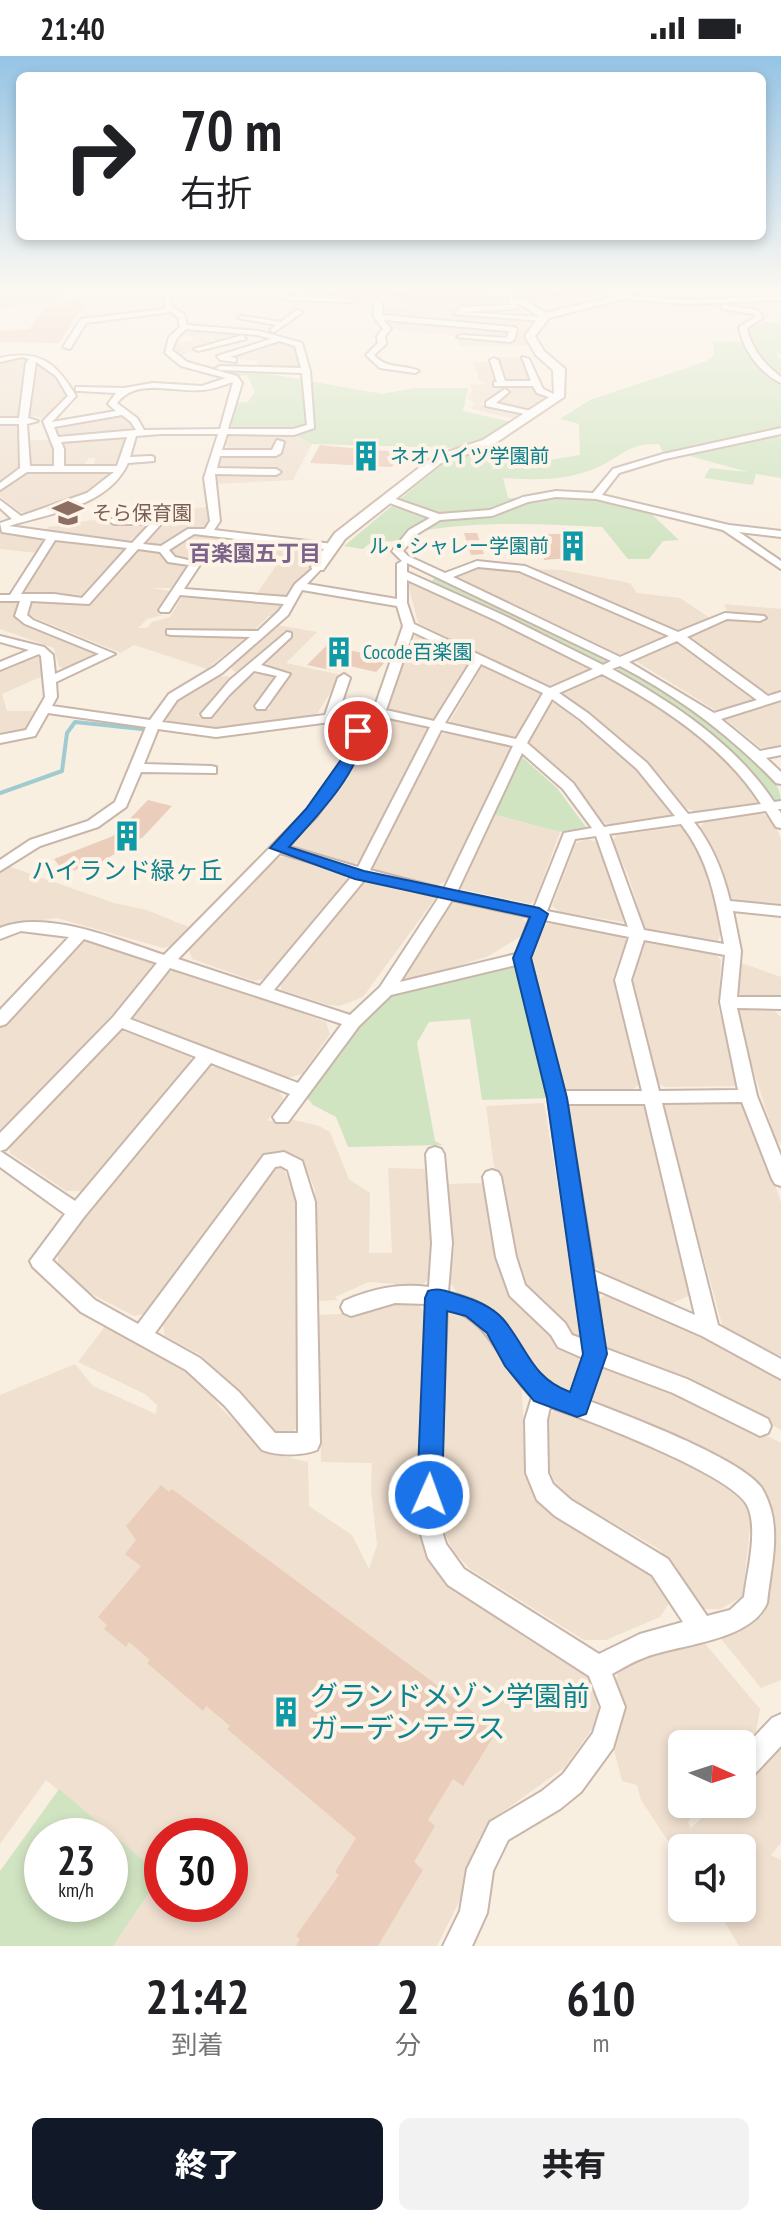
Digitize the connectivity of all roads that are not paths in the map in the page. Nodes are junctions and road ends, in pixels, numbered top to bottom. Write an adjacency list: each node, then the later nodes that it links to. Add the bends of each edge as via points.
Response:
1 (28, 376): 19 (street)
2 (60, 376): 20 (street, via 72,396)
3 (228, 376): 8 (street)
4 (306, 376): 21 (street, via 311,426 294,432)
5 (498, 376): 10 (street)
6 (544, 376): 9 (street)
7 (558, 376): 14 (street, via 560,395)
8 (234, 378): 13 (street, via 204,388); 21 (street, via 238,383)
9 (533, 378): 10 (street); 14 (street, via 540,391)
10 (501, 387): 17 (street, via 489,404)
11 (79, 389): 12 (street)
12 (100, 391): 13 (street); 15 (street)
13 (126, 391): 16 (street, via 112,404)
14 (555, 398): 17 (street)
15 (92, 409): 16 (street); 20 (street)
16 (124, 412): 23 (street)
17 (532, 414): 35 (street, via 487,443 437,460)
18 (0, 421): 19 (street)
19 (23, 421): 20 (street); 30 (street)
20 (47, 424): 24 (street)
21 (224, 431): 23 (street); 26 (street)
22 (781, 431): 34 (street, via 616,471)
23 (137, 434): 24 (street); 28 (street)
24 (56, 440): 29 (street)
25 (280, 442): 26 (street, via 276,453)
26 (218, 453): 31 (street)
27 (151, 459): 28 (street)
28 (122, 464): 29 (street); 38 (street, via 105,485 73,504)
29 (59, 467): 30 (street)
30 (25, 469): 33 (street)
31 (211, 471): 32 (street); 44 (street, via 215,521)
32 (276, 472)
33 (0, 487)
34 (596, 496): 37 (street, via 556,494 492,513); 43 (street)
35 (390, 500): 37 (street); 48 (street, via 340,536)
36 (0, 503): 38 (street)
37 (438, 517): 50 (street, via 413,532 397,551)
38 (17, 518): 42 (street)
39 (183, 518): 41 (street)
40 (114, 521): 41 (street)
41 (158, 521): 47 (street)
42 (2, 526): 46 (street)
43 (727, 528): 45 (street); 51 (street)
44 (208, 532): 48 (street); 49 (street, via 192,531)
45 (781, 534)
46 (52, 537): 47 (street); 58 (street)
47 (135, 546): 49 (street); 58 (street, via 85,602)
48 (333, 547): 52 (street)
49 (163, 549): 56 (street, via 172,560 196,563)
50 (404, 558): 53 (street); 54 (street)
51 (781, 566)
52 (318, 567): 55 (street)
53 (400, 573): 60 (street); 74 (street)
54 (445, 576): 67 (street, via 477,564 521,568); 71 (street)
55 (299, 586): 59 (street); 60 (street)
56 (179, 592): 59 (street); 61 (street)
57 (0, 598): 58 (street)
58 (20, 598): 78 (street, via 21,616 29,622 109,654)
59 (292, 601): 65 (street)
60 (402, 603): 63 (street)
61 (165, 610)
62 (760, 618): 67 (street, via 725,616)
63 (409, 626): 70 (street); 85 (street)
64 (171, 632): 65 (street)
65 (261, 634): 75 (street)
66 (287, 635): 73 (street)
67 (678, 636): 71 (street); 81 (street)
68 (0, 639): 69 (street)
69 (40, 649): 72 (street); 78 (street, via 47,655)
70 (479, 657): 79 (street); 90 (street)
71 (626, 662): 74 (street); 88 (street)
72 (0, 666)
73 (256, 668): 76 (street); 82 (street, via 284,674)
74 (607, 669): 79 (street); 98 (street, via 704,735)
75 (218, 670): 76 (street); 89 (street, via 173,697)
76 (242, 677): 86 (street)
77 (344, 678): 87 (street)
78 (51, 680): 83 (street)
79 (550, 692): 92 (street); 99 (street, via 618,743)
80 (781, 696): 81 (street)
81 (766, 700): 88 (street)
82 (261, 706)
83 (44, 709): 89 (street); 91 (street, via 31,733)
84 (360, 712): 85 (street); 87 (street); 102 (street, via 355,750 312,813)
85 (379, 712): 90 (street)
86 (207, 714)
87 (331, 716): 89 (street, via 216,733)
88 (712, 718): 94 (street)
89 (154, 724): 95 (street)
90 (436, 727): 92 (street); 104 (street)
91 (0, 739)
92 (520, 744): 101 (street, via 568,786); 105 (street)
93 (781, 751): 94 (street)
94 (759, 755): 97 (street)
95 (137, 768): 96 (street); 103 (street, via 121,804 93,824 35,843)
96 (211, 770)
97 (781, 780)
98 (777, 806): 99 (street); 100 (street)
99 (687, 820): 101 (street); 106 (street, via 716,872)
100 (781, 824)
101 (602, 833): 108 (street, via 569,836); 111 (street)
102 (278, 848): 104 (street); 114 (street)
103 (0, 867)
104 (361, 875): 105 (street); 116 (street)
105 (448, 895): 108 (street); 115 (street)
106 (724, 905): 107 (street); 112 (street)
107 (781, 911)
108 (539, 914): 111 (street); 113 (street)
109 (81, 933): 110 (street, via 19,926); 114 (street); 119 (street)
110 (0, 934)
111 (638, 934): 112 (street); 125 (street, via 623,980)
112 (733, 951): 117 (street)
113 (522, 958): 115 (street); 126 (street)
114 (166, 962): 116 (street); 120 (street)
115 (386, 991): 121 (street)
116 (262, 994): 121 (street)
117 (728, 1002): 118 (street); 124 (street)
118 (781, 1003)
119 (0, 1020)
120 (119, 1021): 122 (street); 128 (street)
121 (353, 1022): 123 (street)
122 (207, 1056): 123 (street); 133 (street)
123 (301, 1091): 127 (street)
124 (748, 1096): 125 (street); 131 (street)
125 (654, 1097): 126 (street); 137 (street)
126 (557, 1098): 134 (street)
127 (282, 1117)
128 (0, 1144)
129 (435, 1154): 135 (street, via 442,1243)
130 (0, 1158): 133 (street)
131 (779, 1168)
132 (492, 1177): 139 (street, via 517,1290 565,1341)
133 (77, 1212): 138 (street, via 40,1261 88,1306)
134 (585, 1276): 137 (street); 139 (street)
135 (436, 1298): 136 (street, via 377,1294); 141 (street, via 473,1309 495,1326); 145 (street, via 428,1521 436,1550 456,1577)
136 (351, 1307)
137 (709, 1330): 140 (street)
138 (141, 1336): 138 (street, via 270,1160 284,1159 296,1166 306,1202 309,1443 270,1443 193,1364)
139 (595, 1354): 142 (street); 143 (street, via 680,1386)
140 (781, 1370)
141 (543, 1393): 142 (street); 144 (street, via 536,1420 537,1473 545,1492 660,1567)
142 (577, 1406): 144 (street, via 673,1447 753,1494 762,1518 755,1603 736,1620)
143 (760, 1426)
144 (701, 1628): 145 (street, via 640,1646)
145 (598, 1668): 148 (street, via 613,1707 604,1739 572,1783 499,1831 480,1869 473,1913)
146 (781, 1727): 147 (street)
147 (756, 1754)
148 (457, 1946)

